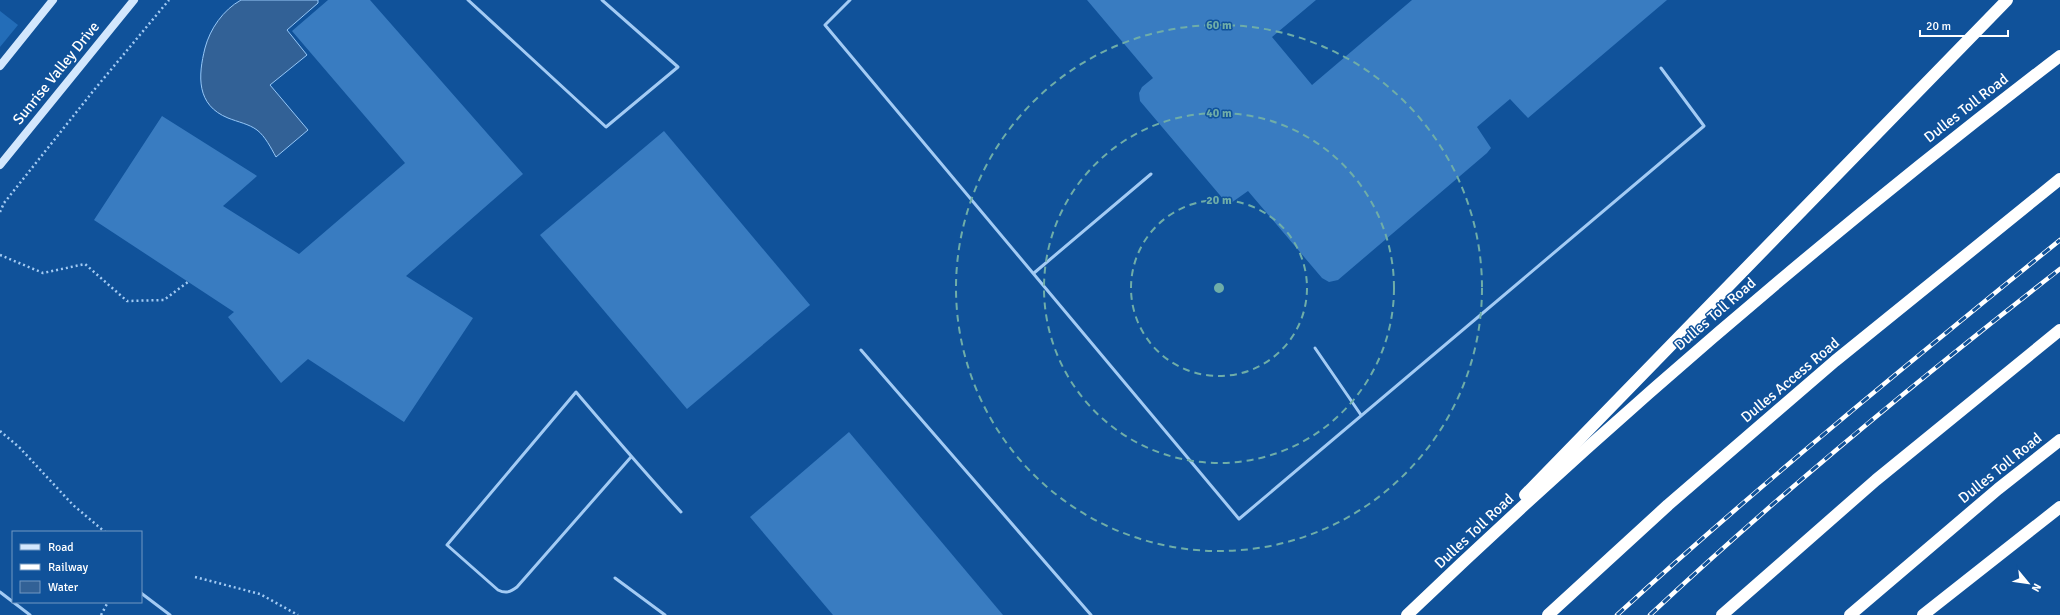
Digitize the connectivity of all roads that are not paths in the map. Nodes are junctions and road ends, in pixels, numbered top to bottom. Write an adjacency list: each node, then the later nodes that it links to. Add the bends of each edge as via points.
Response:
1 (53, 0): 8 (main road)
2 (134, 0): 10 (main road, Sunrise Valley Drive)
3 (468, 0): 4 (lane, via 606,127 678,67)
4 (602, 0)
5 (850, 0): 13 (lane, via 826,25)
6 (2007, 0): 23 (highway)
7 (2060, 56): 23 (highway, Dulles Toll Road, via 1837,232 1744,311 1590,446)
8 (0, 66)
9 (1661, 68): 17 (lane, via 1704,126)
10 (0, 165)
11 (1151, 174): 13 (lane)
12 (2060, 179): 33 (highway, Dulles Access Road, via 1824,371 1668,505)
13 (1034, 273): 17 (lane, via 1239,519)
14 (2060, 330): 34 (highway, via 1876,480)
15 (1315, 348): 17 (lane)
16 (862, 350): 31 (lane)
17 (1361, 415)
18 (2060, 440): 35 (highway, Dulles Toll Road, via 1998,489)
19 (631, 457): 19 (lane, via 576,392 447,545 498,590 510,592); 21 (lane)
20 (2060, 507): 36 (highway)
21 (681, 512)
22 (614, 578): 30 (lane)
23 (1435, 588): 32 (highway, Dulles Toll Road)
24 (0, 592): 26 (lane)
25 (142, 594): 29 (lane)
26 (12, 601)
27 (14, 603): 28 (lane)
28 (30, 615)
29 (170, 615)
30 (666, 615)
31 (1091, 615)
32 (1407, 615)
33 (1548, 615)
34 (1722, 615)
35 (1850, 615)
36 (1923, 615)

